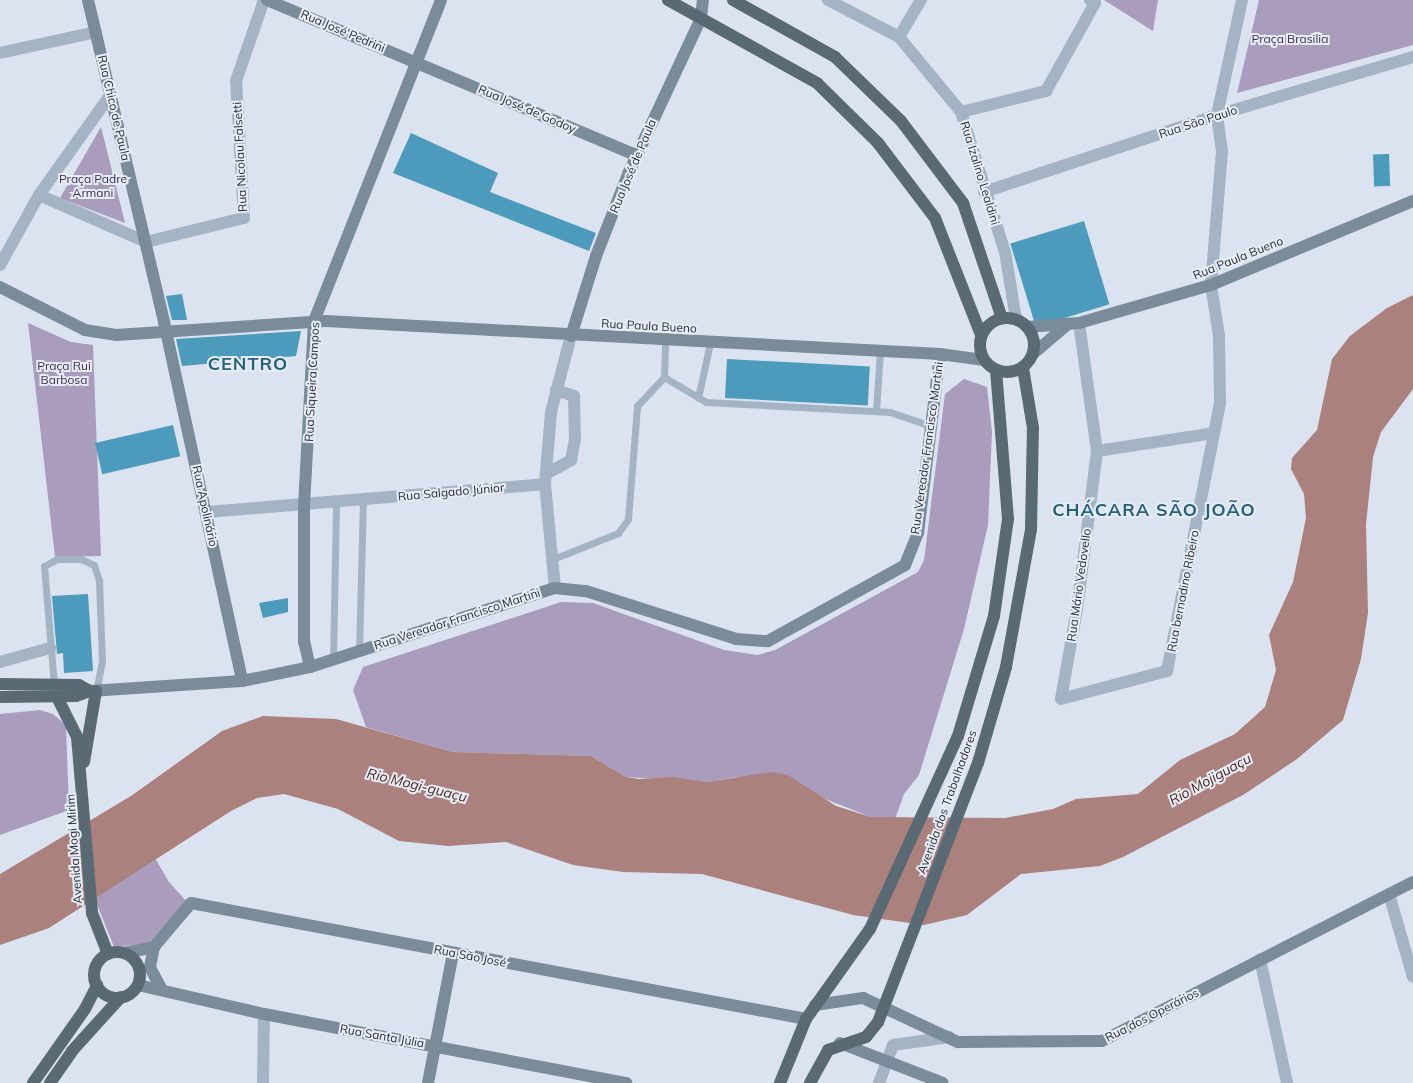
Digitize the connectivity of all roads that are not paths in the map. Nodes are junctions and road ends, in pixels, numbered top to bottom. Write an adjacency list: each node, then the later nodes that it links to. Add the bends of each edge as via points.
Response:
1 (88, 0): 12 (main road, Rua Chico de Paula)
2 (266, 0): 16 (main road, Rua José Pedrini); 24 (street, Rua Nicolau Falsetti, via 236,81 244,218)
3 (441, 0): 16 (main road, Rua Siqueira Campos)
4 (668, 0): 11 (main road)
5 (703, 0): 11 (main road, Rua José de Paula)
6 (733, 0): 28 (main road, via 835,57 901,121 963,203)
7 (828, 0): 13 (street, Rua Izalino Lealdini)
8 (921, 0): 13 (street)
9 (1242, 0): 19 (street)
10 (1093, 2): 18 (street, via 1046,91)
11 (701, 18): 20 (main road, Rua José de Paula); 34 (main road, via 817,83 878,143 935,218)
12 (96, 32): 14 (street); 17 (main road, Rua Chico de Paula)
13 (900, 37): 18 (street, Rua Izalino Lealdini)
14 (0, 52)
15 (1413, 56): 19 (street, Rua São Paulo)
16 (419, 63): 20 (main road, Rua José de Godoy); 30 (main road, Rua Siqueira Campos)
17 (111, 94): 22 (street); 24 (main road, Rua Chico de Paula)
18 (961, 112): 21 (street, Rua Izalino Lealdini)
19 (1217, 115): 21 (street, Rua São Paulo); 26 (street, Rua bernadino Ribeiro, via 1222,151)
20 (635, 155): 35 (main road, Rua José de Paula, via 596,256)
21 (984, 192): 29 (street, Rua Izalino Lealdini, via 1005,252)
22 (39, 195): 24 (street); 25 (street)
23 (1413, 201): 26 (main road, Rua Paula Bueno)
24 (146, 242): 33 (main road, Rua Chico de Paula)
25 (0, 265)
26 (1211, 285): 31 (main road, Rua Paula Bueno); 49 (street, Rua bernadino Ribeiro, via 1219,336 1220,403)
27 (0, 287): 33 (main road, via 86,330 116,335)
28 (1002, 318): 29 (main road); 34 (main road)
29 (1016, 319): 32 (main road)
30 (314, 321): 33 (main road, Rua Paula Bueno); 35 (main road, Rua Paula Bueno); 54 (main road, Rua Siqueira Campos)
31 (1073, 324): 32 (main road, Rua Paula Bueno); 39 (main road, Rua Paula Bueno); 50 (street, Rua Mário Vedovello)
32 (1028, 327): 39 (main road, via 1035,344)
33 (167, 332): 55 (main road, Rua Apolinário)
34 (981, 334): 41 (main road)
35 (570, 336): 36 (main road, Rua Paula Bueno); 45 (street)
36 (665, 340): 37 (main road, Rua Paula Bueno); 44 (lane)
37 (710, 343): 38 (main road, Rua Paula Bueno); 46 (lane)
38 (880, 351): 40 (main road, Rua Paula Bueno); 47 (lane)
39 (1034, 353): 42 (main road, Rua Paula Bueno)
40 (940, 354): 41 (main road, Rua Paula Bueno); 48 (main road, Rua Vereador Francisco Martini)
41 (983, 360): 43 (main road)
42 (1023, 368): 43 (main road, via 1014,372); 84 (main road, Avenida dos Trabalhadores, via 1034,428 1031,529 1006,666 978,763)
43 (996, 371): 83 (main road, Avenida dos Trabalhadores, via 1008,519 994,616 958,736 870,929)
44 (664, 377): 46 (lane); 56 (lane, via 637,406 628,518 618,533)
45 (556, 390): 51 (street); 51 (street, via 574,396 575,439 571,460)
46 (698, 398): 47 (lane, via 706,402)
47 (876, 411): 48 (lane, via 890,412)
48 (931, 426): 57 (main road, Rua Vereador Francisco Martini, via 918,533 905,565 768,641 736,639 586,591)
49 (1214, 433): 50 (street); 69 (street, Rua bernadino Ribeiro, via 1167,671)
50 (1097, 451): 69 (street, Rua Mário Vedovello, via 1077,610)
51 (546, 479): 52 (street, Rua Salgado Júnior); 56 (street)
52 (363, 500): 53 (street, Rua Salgado Júnior); 59 (lane)
53 (336, 502): 54 (street, Rua Salgado Júnior); 60 (lane)
54 (304, 506): 55 (street, Rua Salgado Júnior); 62 (main road, Rua Siqueira Campos, via 304,642)
55 (207, 512): 63 (main road, Rua Apolinário)
56 (553, 559): 57 (street)
57 (555, 588): 59 (main road, Rua Vereador Francisco Martini)
58 (50, 648): 61 (street); 65 (lane); 66 (lane, via 44,566 57,559 87,560 94,565 99,580 102,661)
59 (359, 652): 60 (main road, Rua Vereador Francisco Martini)
60 (333, 660): 62 (main road, Rua Vereador Francisco Martini)
61 (0, 662)
62 (310, 667): 63 (main road, Rua Vereador Francisco Martini)
63 (242, 681): 66 (main road, Rua Vereador Francisco Martini)
64 (0, 684): 65 (main road)
65 (54, 685): 66 (main road, via 78,685)
66 (93, 691): 68 (main road); 70 (main road, Avenida Mogi Mirim)
67 (0, 697): 68 (main road)
68 (57, 697): 70 (main road, Avenida Mogi Mirim, via 77,737)
69 (1061, 699)
70 (82, 769): 76 (main road, Avenida Mogi Mirim, via 92,913)
71 (1413, 882): 72 (main road, Rua dos Operários)
72 (1389, 894): 77 (main road, Rua dos Operários); 78 (street)
73 (154, 947): 74 (main road); 75 (main road, Rua São José, via 191,904); 81 (main road, via 150,967)
74 (124, 953): 76 (main road); 80 (main road, via 140,970)
75 (454, 953): 86 (main road, Rua São José); 89 (main road)
76 (108, 954): 79 (main road, via 95,971)
77 (1260, 959): 87 (main road, Rua dos Operários, via 1102,1041 958,1042); 100 (street)
78 (1413, 977)
79 (97, 985): 82 (main road, via 107,995); 91 (main road, via 85,1009)
80 (138, 985): 81 (main road, Rua Santa Júlia); 82 (main road)
81 (162, 990): 85 (main road, Rua Santa Júlia)
82 (121, 997): 92 (main road, via 72,1051)
83 (815, 1005): 84 (main road, Rua dos Operários, via 848,998); 86 (main road, Avenida dos Trabalhadores)
84 (884, 1006): 87 (main road, Rua dos Operários); 88 (main road, Avenida dos Trabalhadores, via 878,1022 866,1037)
85 (264, 1014): 89 (main road, Rua Santa Júlia); 93 (street)
86 (806, 1019): 96 (main road, Avenida dos Trabalhadores)
87 (948, 1037): 90 (street, via 901,1042 890,1048)
88 (840, 1043): 90 (main road); 97 (main road, via 828,1050)
89 (436, 1046): 94 (main road); 95 (main road, Rua Santa Júlia)
90 (886, 1061): 98 (street); 99 (main road)
91 (33, 1083)
92 (50, 1083)
93 (263, 1083)
94 (428, 1083)
95 (626, 1083)
96 (780, 1083)
97 (810, 1083)
98 (879, 1083)
99 (943, 1083)
100 (1288, 1083)

